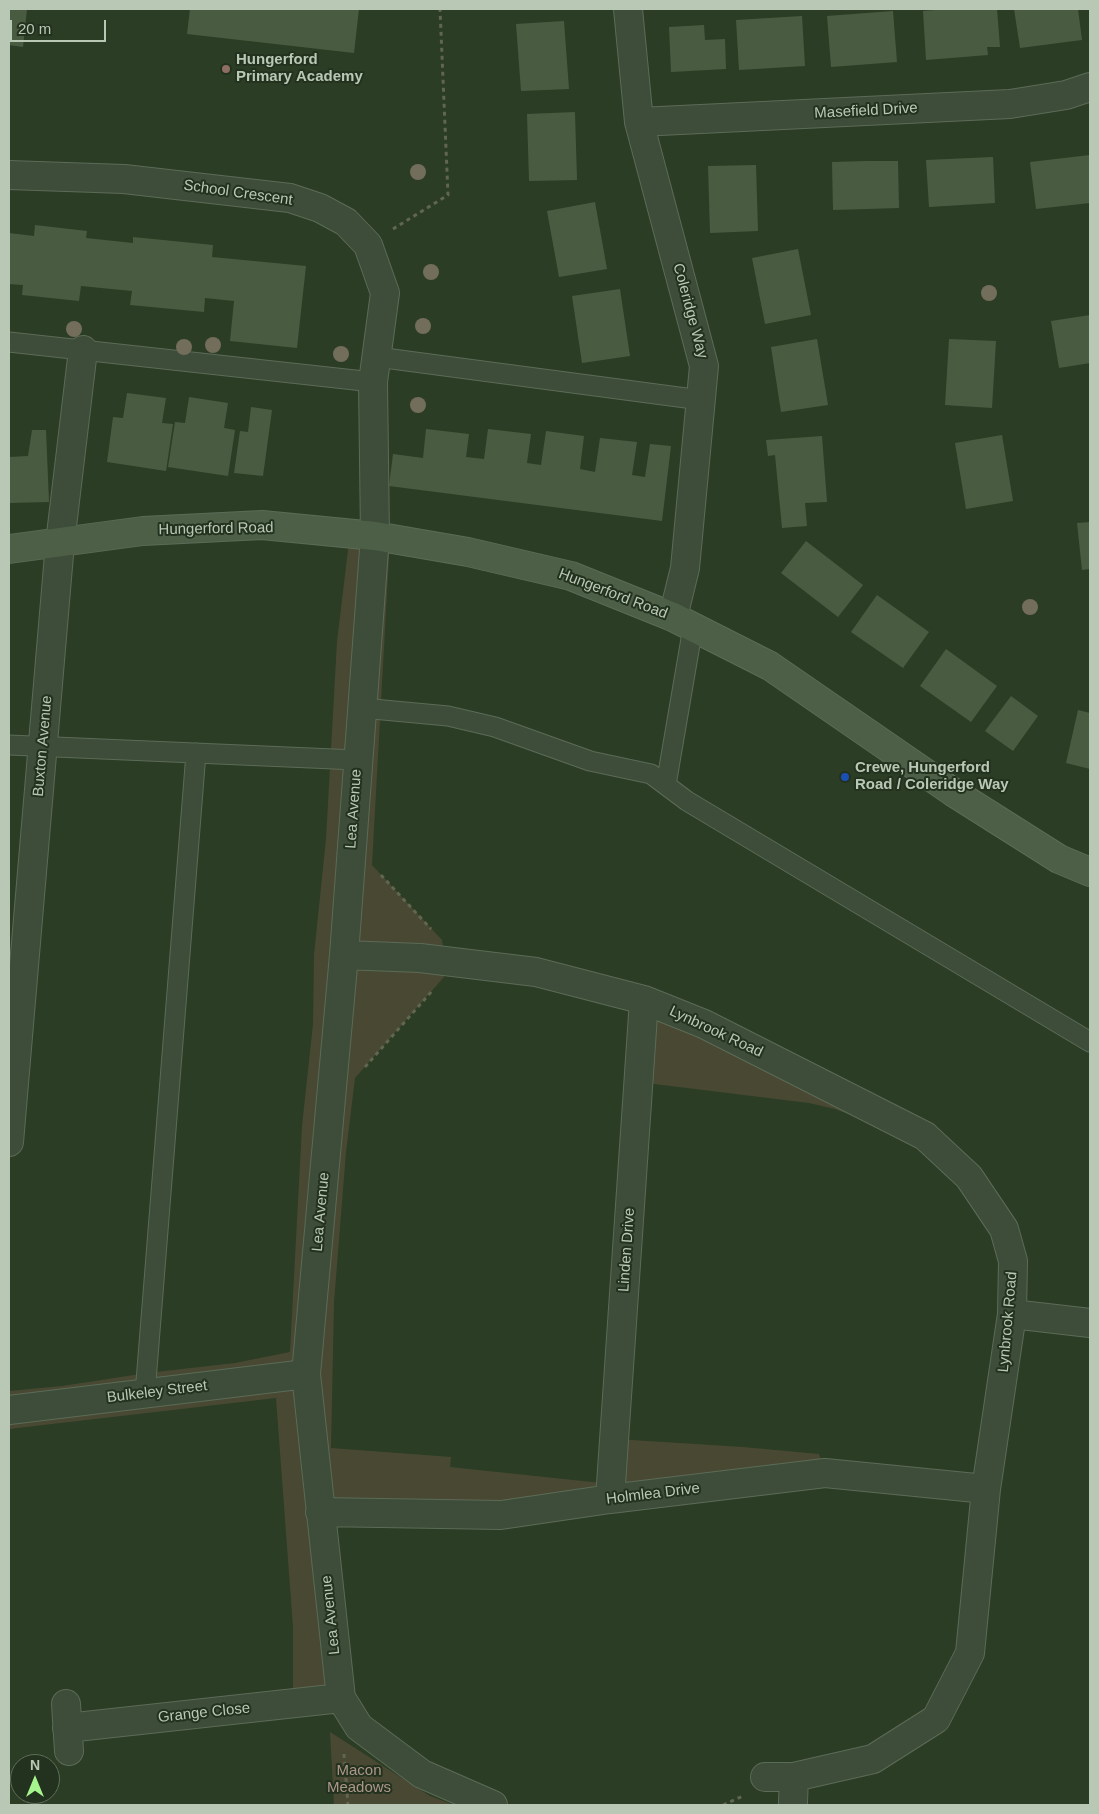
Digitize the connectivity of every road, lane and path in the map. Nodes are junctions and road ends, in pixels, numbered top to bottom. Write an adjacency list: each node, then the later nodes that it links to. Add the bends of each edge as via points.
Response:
1 (440, 9): 6 (path, via 448,195)
2 (628, 9): 4 (street, Coleridge Way)
3 (1090, 87): 4 (street, Masefield Drive, via 1066,95 1010,104)
4 (639, 122): 10 (street, Coleridge Way, via 704,366)
5 (9, 175): 6 (street, School Crescent, via 124,178 290,198 320,208 346,222)
6 (368, 245): 9 (street, School Crescent, via 385,292)
7 (9, 342): 8 (lane)
8 (83, 350): 9 (lane); 12 (street, Buxton Avenue)
9 (375, 369): 10 (lane); 11 (street, School Crescent)
10 (701, 400): 14 (street, Coleridge Way)
11 (375, 536): 12 (street, Hungerford Road, via 262,525 143,531); 14 (street, Hungerford Road, via 468,552 572,576); 15 (street, Lea Avenue)
12 (60, 543): 13 (street, Hungerford Road); 17 (street, Buxton Avenue)
13 (9, 549)
14 (683, 622): 20 (lane); 21 (street, Hungerford Road, via 770,666 953,792 1059,859)
15 (362, 708): 19 (street, Lea Avenue); 20 (lane, via 448,716 495,727 590,761 651,774)
16 (9, 744): 17 (lane)
17 (43, 747): 18 (lane); 25 (street, Buxton Avenue)
18 (196, 753): 19 (lane); 29 (lane)
19 (358, 760): 22 (street, Lea Avenue)
20 (666, 785): 24 (lane, via 687,801)
21 (1090, 872)
22 (344, 954): 23 (street, Lynbrook Road, via 420,958 536,972); 28 (street, Lea Avenue)
23 (644, 1000): 26 (street, Lynbrook Road, via 704,1024 925,1136 969,1177 1004,1229 1013,1261); 32 (street, Linden Drive)
24 (1090, 1042)
25 (9, 1142)
26 (1012, 1314): 27 (street); 31 (street, Lynbrook Road)
27 (1090, 1322)
28 (306, 1374): 29 (street, Bulkeley Street); 33 (street, Lea Avenue)
29 (145, 1394): 30 (street, Bulkeley Street)
30 (9, 1410)
31 (986, 1489): 32 (street, Holmlea Drive, via 825,1474); 36 (street, Lynbrook Road, via 970,1652 936,1719 873,1759 794,1789)
32 (610, 1499): 33 (street, Holmlea Drive, via 501,1515)
33 (320, 1512): 34 (street, Lea Avenue)
34 (341, 1698): 35 (street, Grange Close); 37 (street, Lea Avenue, via 359,1727 422,1774)
35 (68, 1728)
36 (765, 1777)
37 (493, 1805)

